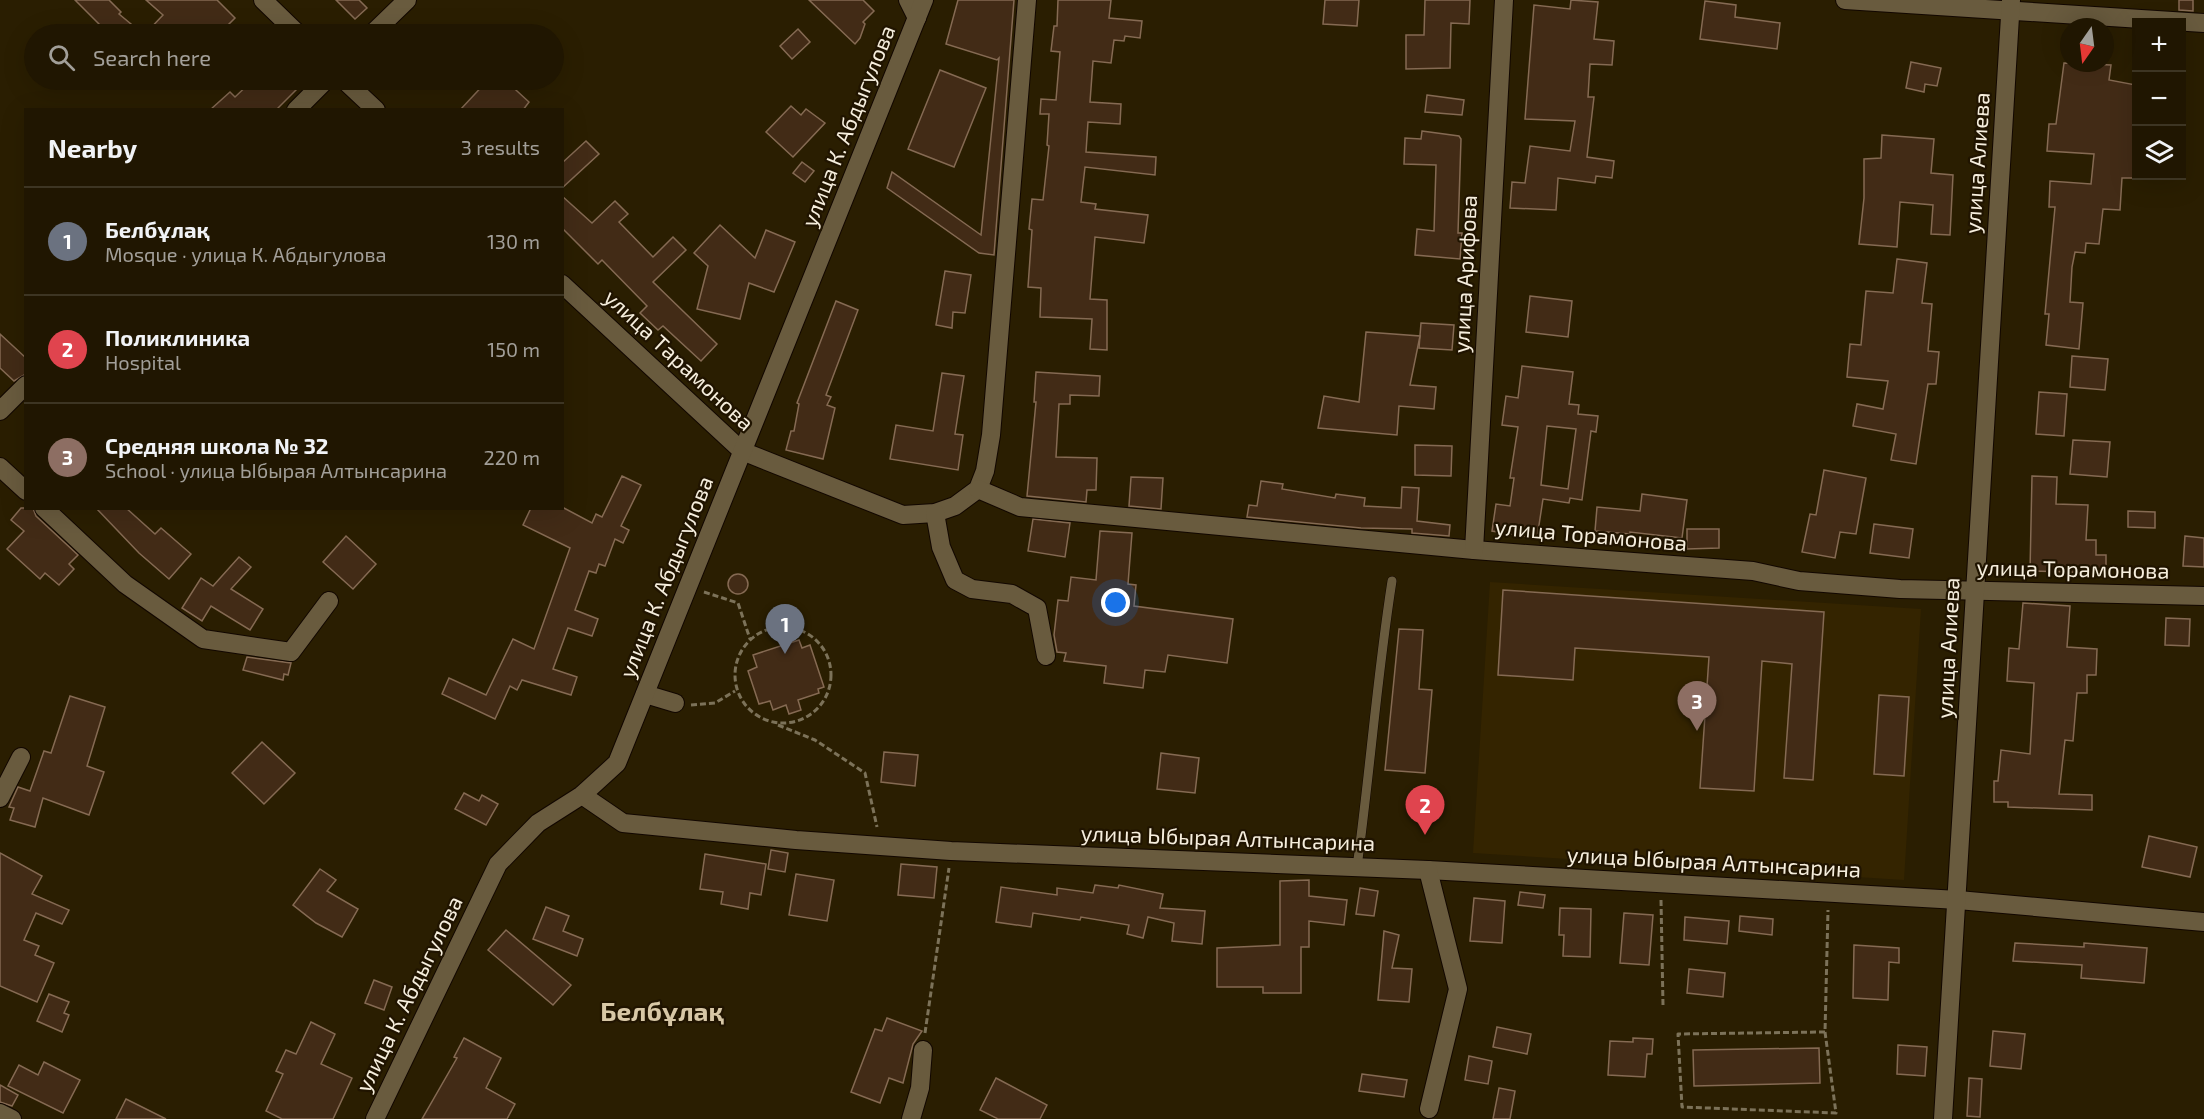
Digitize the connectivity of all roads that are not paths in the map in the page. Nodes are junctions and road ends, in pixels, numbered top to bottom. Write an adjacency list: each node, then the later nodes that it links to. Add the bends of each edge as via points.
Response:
1 (263, 0): 11 (street)
2 (407, 0): 12 (street)
3 (908, 0): 9 (street)
4 (924, 0): 9 (street, улица К. Абдыгулова)
5 (1027, 0): 23 (street, via 991,435)
6 (1504, 0): 26 (street, улица Арифова)
7 (1845, 0): 8 (street)
8 (2011, 6): 10 (street); 28 (street, улица Алиева)
9 (917, 18): 20 (street, улица К. Абдыгулова)
10 (2204, 23)
11 (288, 24)
12 (382, 24)
13 (316, 90): 15 (street)
14 (355, 90): 16 (street)
15 (298, 108)
16 (374, 108)
17 (564, 286): 20 (street, улица Тарамонова)
18 (24, 387): 19 (street)
19 (0, 411)
20 (742, 452): 25 (street, улица Тарамонова, via 903,515); 32 (street, улица К. Абдыгулова)
21 (0, 467): 22 (street)
22 (24, 489)
23 (978, 489): 25 (street, via 955,506); 26 (street, улица Торамонова, via 1020,507)
24 (46, 510): 30 (street, via 125,584 203,639 291,652)
25 (935, 513): 31 (street, via 941,547 955,580 972,589 1012,594 1037,608)
26 (1474, 550): 28 (street, улица Торамонова, via 1753,571 1799,581)
27 (1392, 581): 37 (lane)
28 (1975, 591): 29 (street, улица Торамонова); 39 (street, улица Алиева)
29 (2204, 596)
30 (329, 601)
31 (1046, 656)
32 (645, 694): 33 (street); 35 (street, улица К. Абдыгулова, via 617,763)
33 (675, 702)
34 (21, 757): 36 (street)
35 (582, 795): 37 (street, улица Ыбырая Алтынсарина, via 623,823 951,851); 45 (street, улица К. Абдыгулова, via 538,823 498,864)
36 (0, 798)
37 (1357, 867): 38 (street, улица Ыбырая Алтынсарина)
38 (1428, 870): 39 (street, улица Ыбырая Алтынсарина); 42 (street, via 1458,989)
39 (1958, 900): 40 (street, улица Ыбырая Алтынсарина); 47 (street, улица Алиева)
40 (2204, 921)
41 (923, 1050): 46 (street, via 920,1088)
42 (1429, 1109)
43 (0, 1113): 44 (street)
44 (12, 1119)
45 (375, 1119)
46 (911, 1119)
47 (1943, 1119)

